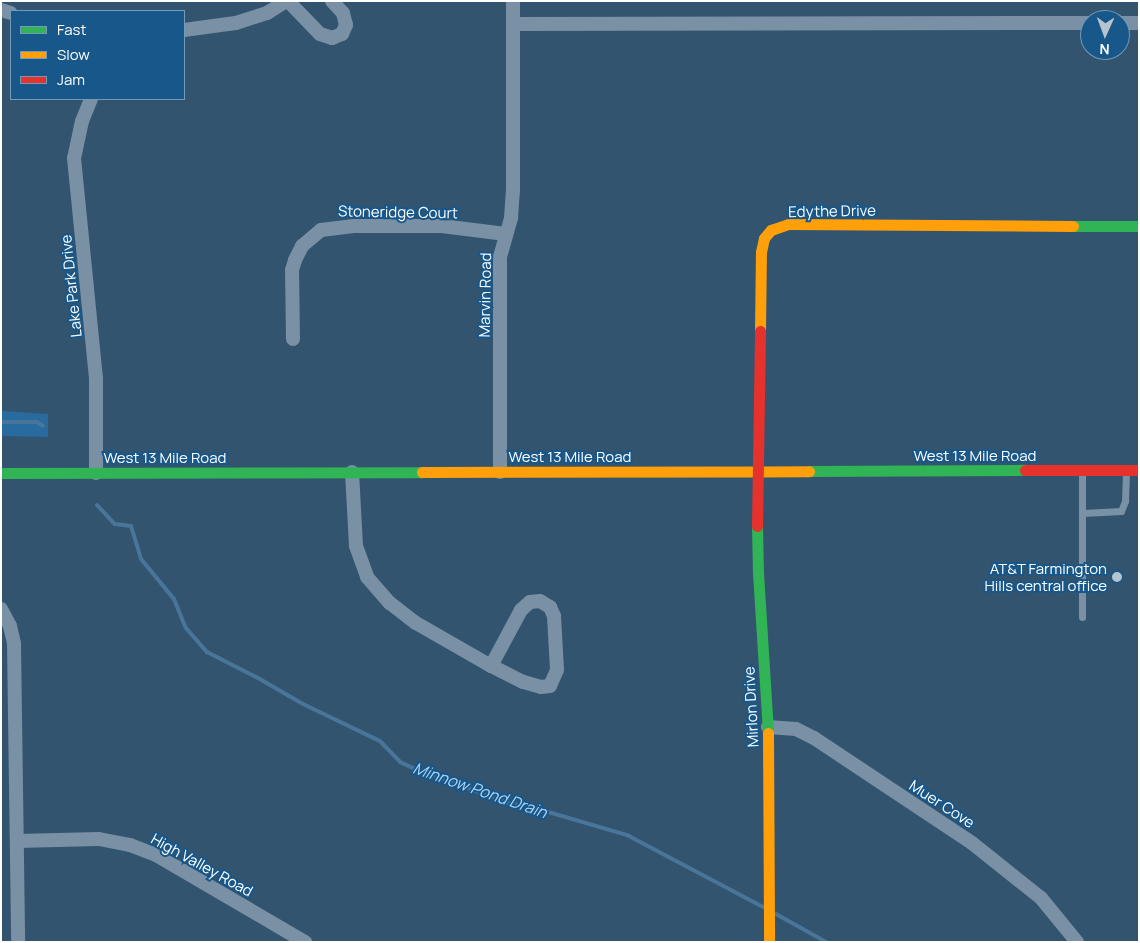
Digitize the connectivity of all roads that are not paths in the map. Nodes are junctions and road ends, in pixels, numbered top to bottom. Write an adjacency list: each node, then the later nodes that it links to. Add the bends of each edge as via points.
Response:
1 (287, 1): 2 (street, via 320,34 332,38 342,34 346,25 344,13); 6 (street, via 267,13 236,23)
2 (332, 1)
3 (513, 1): 5 (street, Marvin Road)
4 (1080, 23): 5 (street)
5 (513, 24): 9 (street, Marvin Road, via 513,190 511,218)
6 (185, 30)
7 (91, 100): 18 (street, Lake Park Drive, via 82,120 74,158 96,377)
8 (1139, 226): 14 (street, Edythe Drive, via 788,224 771,230 764,238 761,252)
9 (505, 234): 10 (street, Stoneridge Court, via 442,226 356,226 321,230 306,242 295,260); 16 (street, Marvin Road, via 500,257)
10 (293, 339)
11 (1082, 470): 12 (street, West 13 Mile Road); 14 (street, West 13 Mile Road); 19 (lane)
12 (1126, 470): 13 (street, West 13 Mile Road); 19 (lane, via 1125,500 1121,511)
13 (1139, 470)
14 (757, 471): 16 (street, West 13 Mile Road); 23 (street, Mirlon Drive, via 758,573)
15 (352, 472): 16 (street, West 13 Mile Road); 18 (street, West 13 Mile Road); 22 (street, via 356,546 367,577 390,603 416,623)
16 (500, 472)
17 (1, 473): 18 (street, West 13 Mile Road)
18 (96, 473)
19 (1084, 513): 21 (lane)
20 (1, 609): 24 (street, via 10,626 14,644)
21 (1082, 617)
22 (490, 666): 22 (street, via 532,686 550,686 557,670 554,616 550,607 540,601 530,602 521,610)
23 (768, 727): 27 (street, Mirlon Drive); 28 (street, Muer Cove, via 796,729 814,738 972,843 1041,898)
24 (17, 841): 25 (street); 26 (street, High Valley Road, via 99,839 130,845 156,855)
25 (18, 942)
26 (305, 942)
27 (769, 942)
28 (1078, 942)

